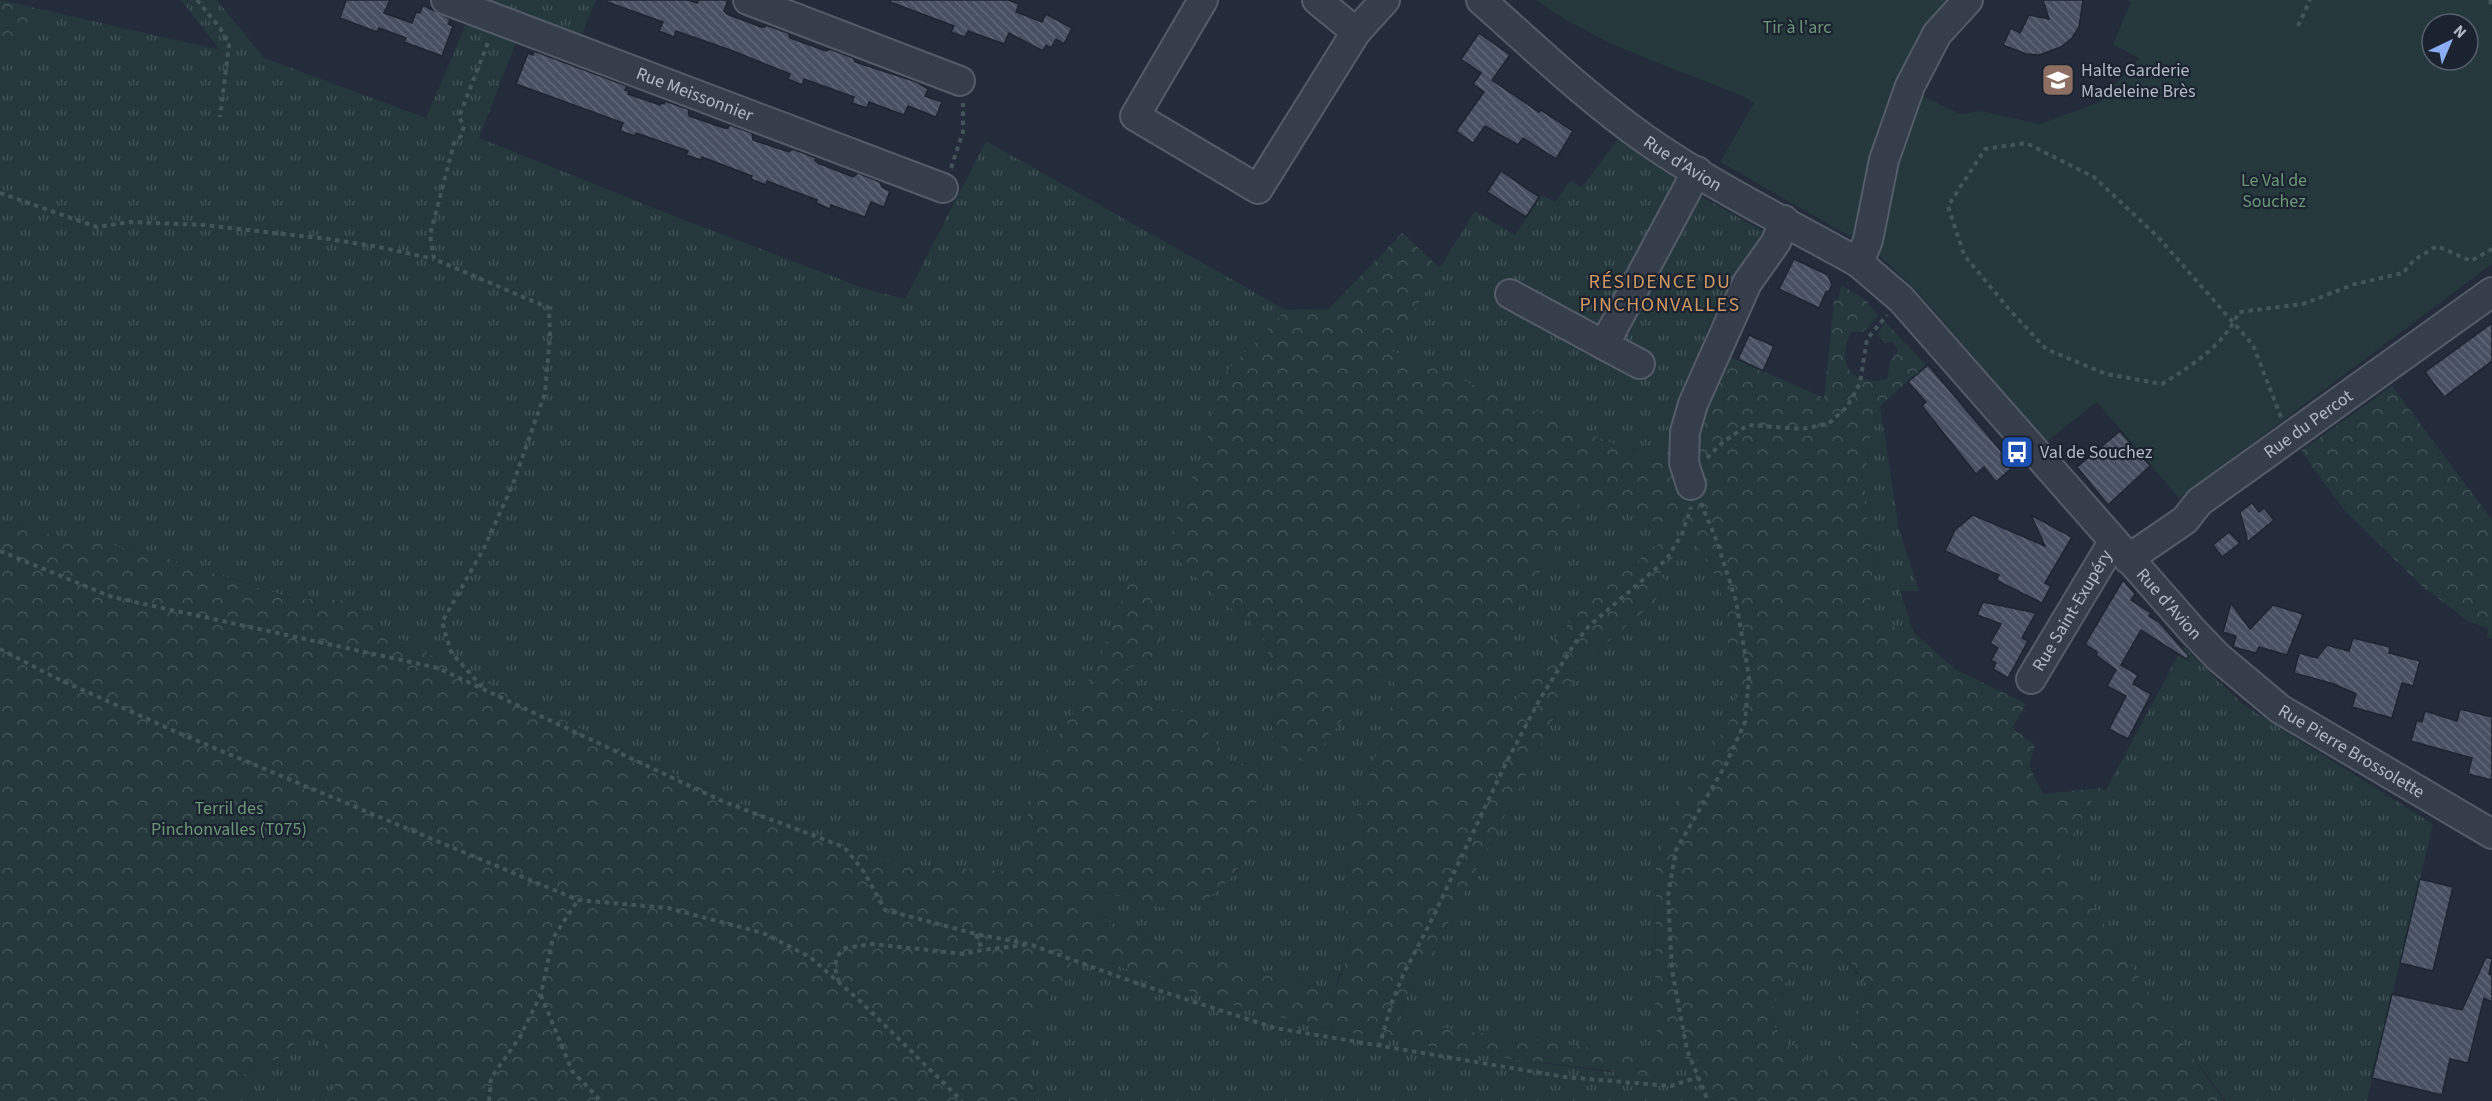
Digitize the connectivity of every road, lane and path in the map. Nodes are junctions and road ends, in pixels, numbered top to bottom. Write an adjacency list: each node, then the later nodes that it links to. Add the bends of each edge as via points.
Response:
1 (197, 0): 16 (path, via 229,45)
2 (446, 0): 12 (street, Rue Meissonnier)
3 (748, 0): 15 (street)
4 (1203, 0): 14 (street, via 1135,116 1258,189)
5 (1317, 0): 14 (street)
6 (1385, 0): 14 (street)
7 (1481, 0): 17 (street, Rue d'Avion, via 1601,105 1645,139)
8 (1968, 0): 23 (street, via 1937,34 1911,86 1884,160 1868,240)
9 (2310, 0): 13 (path)
10 (2490, 0): 11 (path)
11 (2492, 9)
12 (498, 18): 18 (street, Rue Meissonnier); 22 (path, via 459,117 464,126 454,143 430,235)
13 (2298, 26)
14 (1356, 32)
15 (960, 81): 18 (path, via 963,132)
16 (220, 117)
17 (1697, 171): 20 (street, Rue d'Avion); 28 (street)
18 (943, 188)
19 (0, 193): 22 (path, via 97,227 130,222 204,225 329,239)
20 (1784, 220): 23 (street, Rue d'Avion); 31 (street, via 1776,242 1747,283 1693,404 1685,432 1684,463)
21 (2492, 249): 27 (path, via 2471,261 2437,246 2414,260 2403,273 2355,284 2303,304 2239,312)
22 (434, 259): 37 (path, via 549,308 545,393 508,495 484,548 442,622 451,652 485,690)
23 (1859, 263): 26 (street, Rue d'Avion)
24 (2492, 291): 30 (street, Rue du Percot)
25 (1510, 294): 28 (street)
26 (1901, 299): 31 (path, via 1867,339 1860,383 1847,407 1828,424 1801,429 1748,425 1698,466); 32 (street, Rue d'Avion)
27 (2234, 322): 27 (path, via 2158,237 2094,177 2026,143 1985,149 1948,206 1964,255 2046,349 2106,375 2162,384 2193,365 2225,336); 30 (path, via 2253,345)
28 (1604, 345): 29 (street)
29 (1640, 364)
30 (2289, 437): 32 (street, Rue du Percot, via 2199,502 2185,520)
31 (1695, 491): 45 (path, via 1682,534 1666,560 1589,626 1540,699 1404,974); 46 (path, via 1736,601 1749,676 1745,723 1676,850 1668,896 1672,970 1687,1050)
32 (2120, 550): 35 (street, Rue d'Avion); 36 (street, Rue Saint-Exupéry)
33 (0, 551): 37 (path, via 112,597 438,668)
34 (0, 649): 39 (path, via 181,734)
35 (2218, 657): 38 (street, Rue Pierre Brossolette, via 2280,709)
36 (2031, 679)
37 (526, 707): 40 (path, via 722,801 844,847 864,872 885,910)
38 (2492, 834)
39 (578, 900): 43 (path, via 668,908 763,933 810,957); 44 (path, via 553,938)
40 (976, 934): 41 (path); 42 (path)
41 (1029, 944): 42 (path); 45 (path, via 1275,1028)
42 (982, 950): 43 (path, via 965,954 872,944 845,948 836,960)
43 (840, 983): 49 (path)
44 (541, 994): 47 (path, via 520,1037 491,1078); 48 (path, via 572,1071)
45 (1380, 1047): 46 (path, via 1565,1077 1636,1084 1671,1086)
46 (1698, 1077): 50 (path)
47 (489, 1101)
48 (601, 1101)
49 (962, 1101)
50 (1708, 1101)

